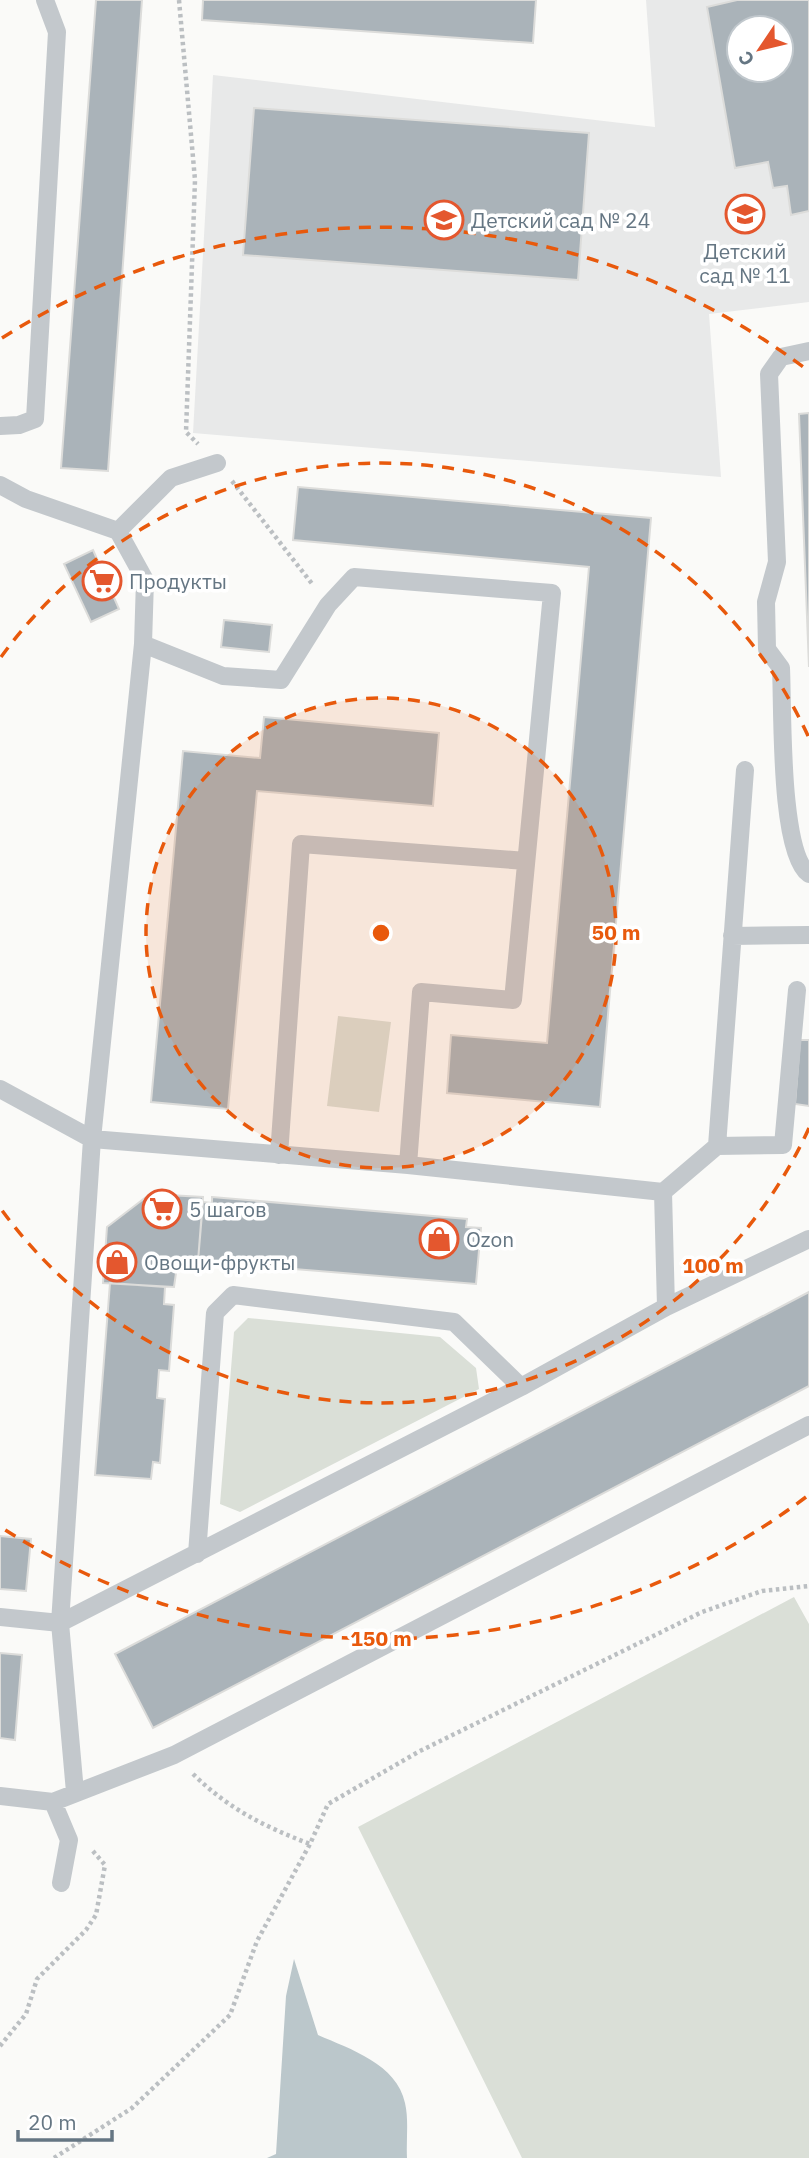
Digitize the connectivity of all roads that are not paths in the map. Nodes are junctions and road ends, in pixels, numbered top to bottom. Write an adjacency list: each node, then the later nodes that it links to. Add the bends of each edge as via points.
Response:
1 (45, 0): 3 (lane, via 57,32 35,419)
2 (809, 351): 10 (lane, via 782,358 769,374 777,562 766,602 767,649 781,668 788,816 793,847)
3 (0, 426)
4 (217, 463): 6 (lane, via 171,478)
5 (0, 485): 6 (lane, via 26,499)
6 (118, 531): 7 (lane, via 145,580)
7 (143, 644): 9 (lane, via 223,676 281,680 328,605 354,577 552,593); 15 (lane)
8 (745, 770): 12 (lane)
9 (526, 861): 17 (lane, via 301,844); 18 (lane, via 513,1000 421,992)
10 (809, 874)
11 (809, 935): 12 (lane)
12 (732, 936): 16 (lane)
13 (797, 990): 16 (lane, via 783,1145)
14 (0, 1089): 15 (lane)
15 (92, 1139): 17 (lane); 26 (lane)
16 (718, 1146): 19 (lane)
17 (279, 1155): 18 (lane)
18 (408, 1165): 19 (lane)
19 (663, 1192): 21 (lane)
20 (809, 1239): 21 (lane)
21 (666, 1307): 22 (lane)
22 (521, 1387): 24 (lane); 24 (lane, via 454,1322 233,1295 215,1313)
23 (809, 1425): 27 (lane, via 174,1755)
24 (197, 1554): 26 (lane)
25 (0, 1617): 26 (lane)
26 (60, 1623): 27 (lane)
27 (75, 1792): 29 (lane)
28 (0, 1796): 29 (lane)
29 (53, 1802): 30 (lane, via 69,1840)
30 (61, 1882)

